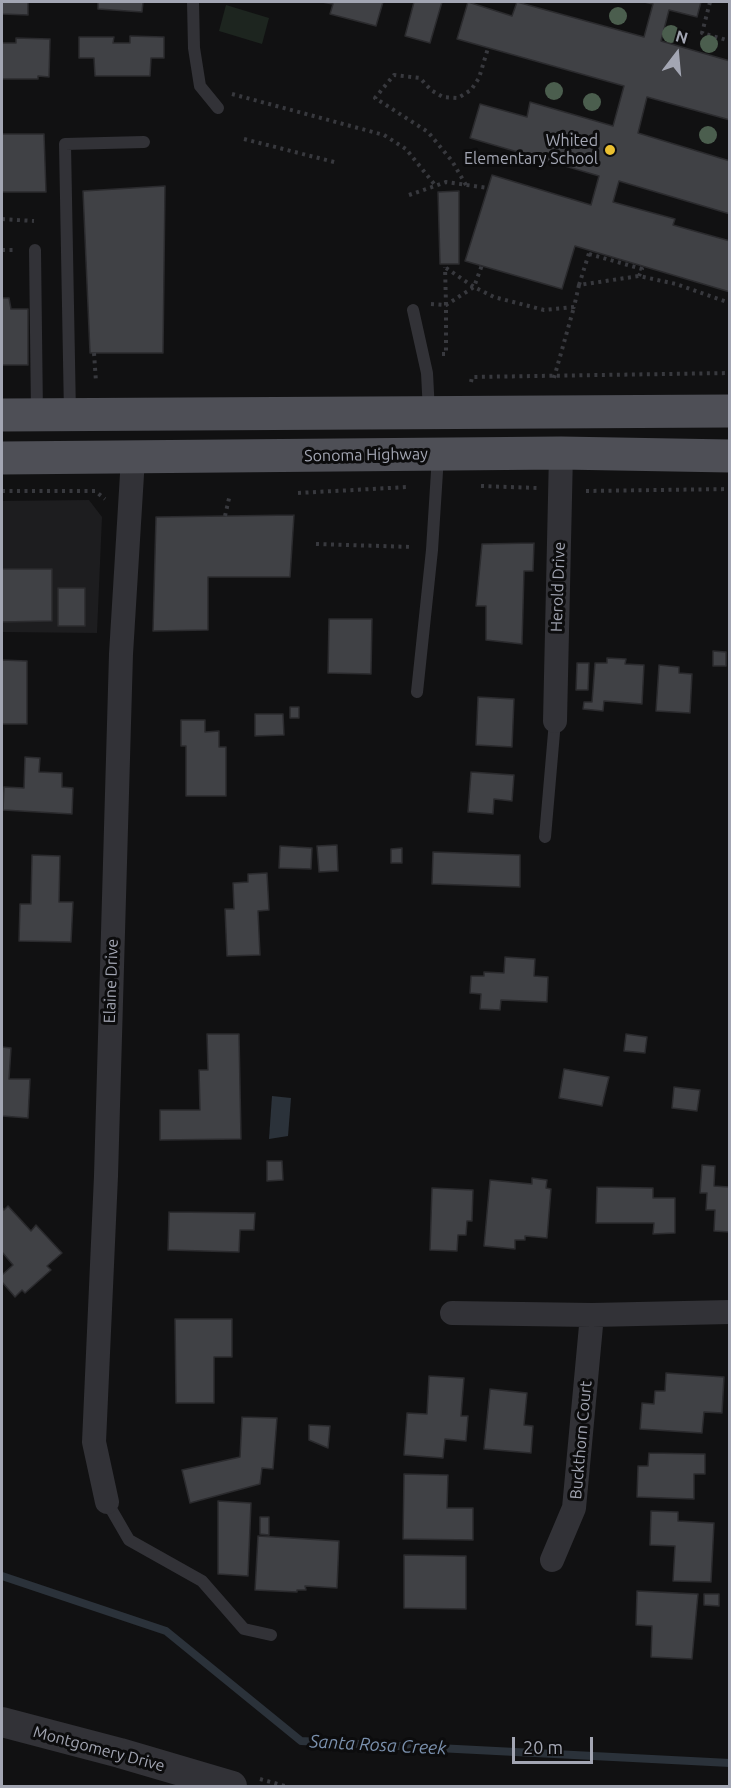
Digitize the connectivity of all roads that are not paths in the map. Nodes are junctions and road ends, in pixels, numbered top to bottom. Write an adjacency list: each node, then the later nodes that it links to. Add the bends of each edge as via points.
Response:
1 (193, 2): 2 (lane, via 200,86)
2 (218, 108)
3 (144, 142): 10 (lane, via 65,144)
4 (35, 250): 9 (lane)
5 (418, 307): 7 (lane)
6 (729, 411): 7 (main road)
7 (429, 413): 10 (main road)
8 (2, 415): 9 (main road)
9 (37, 415): 10 (main road)
10 (70, 415)
11 (561, 453): 12 (main road, Sonoma Highway); 15 (main road, Sonoma Highway); 17 (street, Herold Drive)
12 (729, 456)
13 (2, 458): 14 (main road, Sonoma Highway)
14 (133, 458): 15 (main road, Sonoma Highway); 22 (street, Elaine Drive, via 122,642 94,1442)
15 (437, 470): 16 (lane)
16 (417, 692)
17 (555, 722): 18 (lane)
18 (545, 837)
19 (729, 1311): 21 (street)
20 (452, 1313): 21 (street)
21 (592, 1315): 23 (street, Buckthorn Court, via 574,1508)
22 (106, 1502): 24 (lane, via 129,1540 202,1581 244,1629)
23 (552, 1560)
24 (271, 1635)
25 (2, 1722): 26 (street, Montgomery Drive)
26 (232, 1786)

